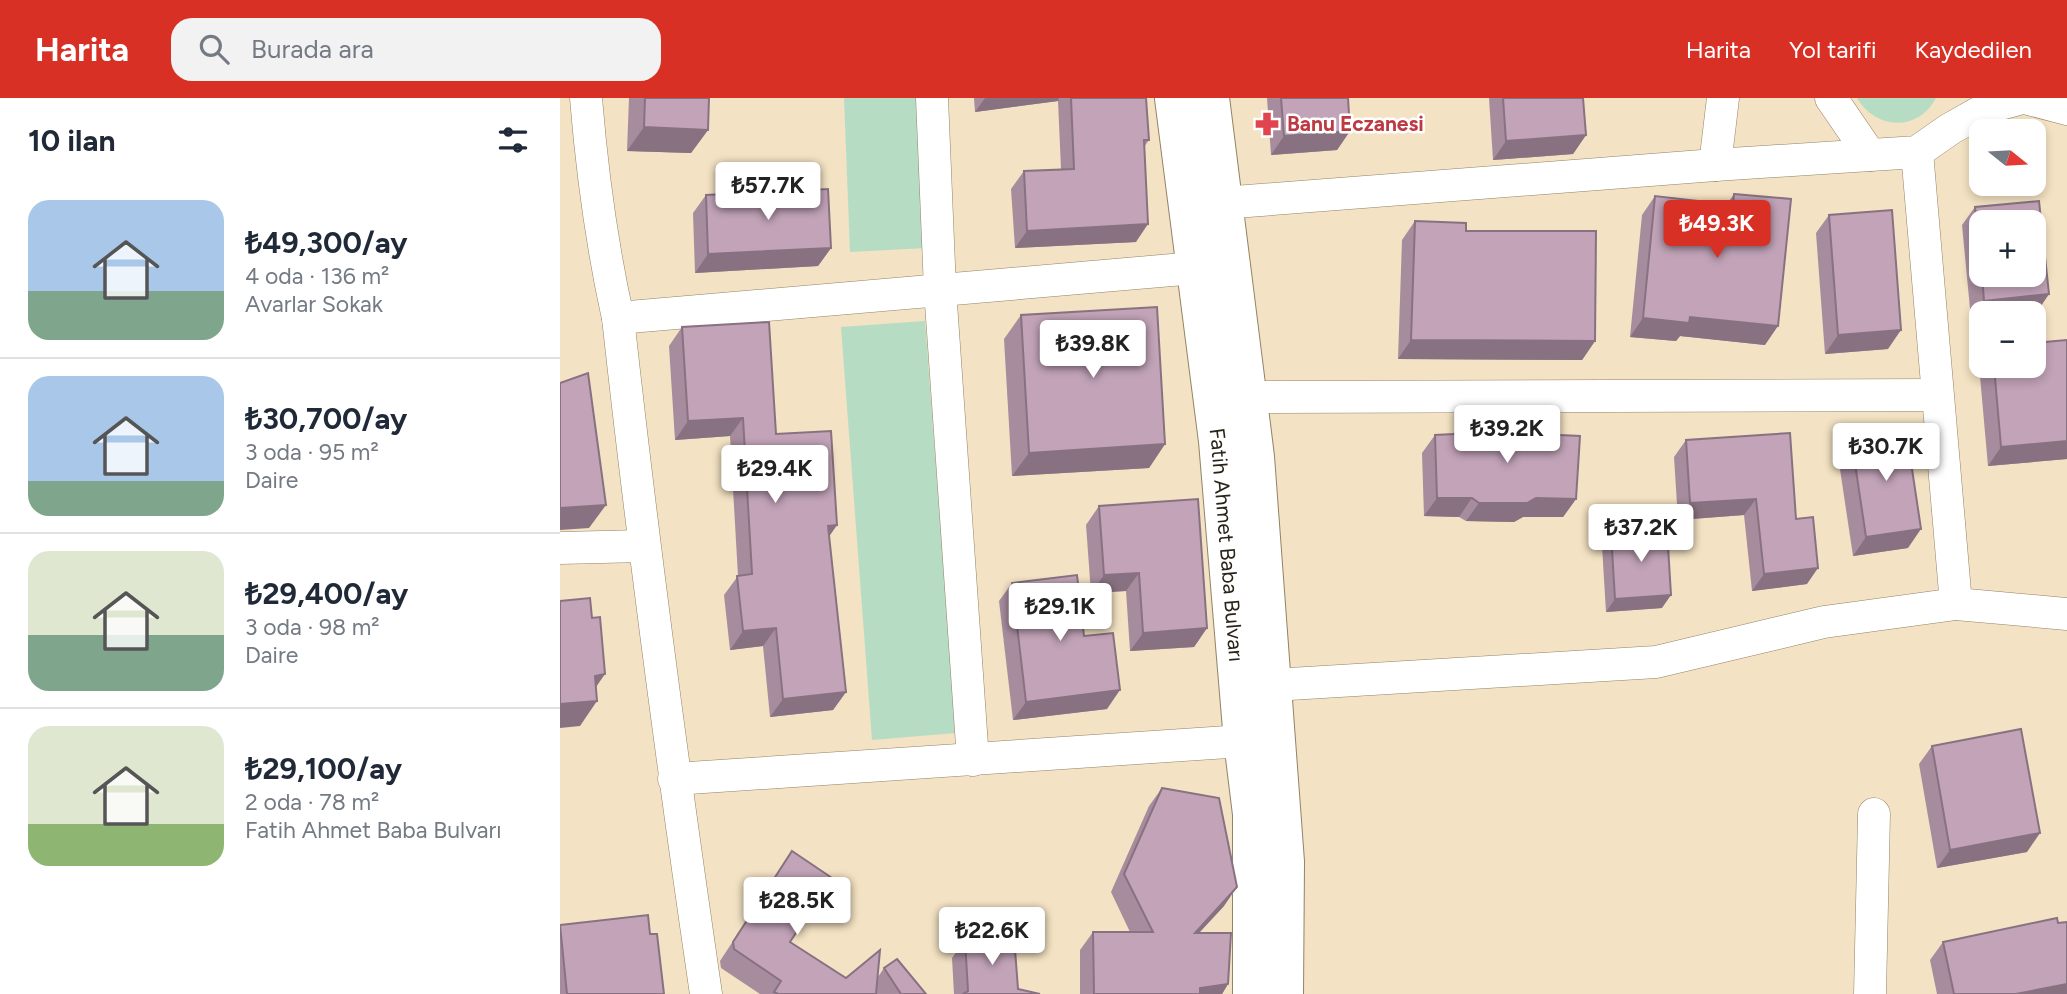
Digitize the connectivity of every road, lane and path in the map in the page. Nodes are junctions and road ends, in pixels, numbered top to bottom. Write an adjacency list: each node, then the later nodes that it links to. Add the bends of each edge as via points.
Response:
1 (586, 98): 16 (street)
2 (932, 98): 15 (street)
3 (1174, 98): 14 (main road, Fatih Ahmet Baba Bulvarı)
4 (1210, 98): 13 (main road, Fatih Ahmet Baba Bulvarı)
5 (1723, 98): 12 (street)
6 (1831, 98): 11 (street)
7 (2024, 98): 8 (street); 9 (street)
8 (1989, 103): 10 (street)
9 (2067, 109)
10 (1917, 152): 11 (street); 17 (street)
11 (1870, 155): 12 (street)
12 (1715, 164): 13 (street)
13 (1222, 203): 18 (main road, Fatih Ahmet Baba Bulvarı)
14 (1195, 268): 15 (street); 24 (main road, Fatih Ahmet Baba Bulvarı, via 1218,441)
15 (940, 289): 16 (street); 25 (street)
16 (618, 318): 19 (street)
17 (1937, 395): 18 (street); 21 (street)
18 (1247, 397): 23 (main road, Fatih Ahmet Baba Bulvarı)
19 (643, 547): 20 (street); 26 (street)
20 (560, 548)
21 (1956, 604): 22 (street); 23 (street, via 1824,622 1656,662)
22 (2067, 614)
23 (1273, 685): 30 (main road, Fatih Ahmet Baba Bulvarı, via 1285,862)
24 (1243, 741): 25 (street); 29 (main road, Fatih Ahmet Baba Bulvarı, via 1252,814)
25 (973, 760): 26 (street)
26 (674, 779): 28 (street)
27 (1874, 814): 31 (street)
28 (706, 994)
29 (1252, 994)
30 (1284, 994)
31 (1870, 994)

